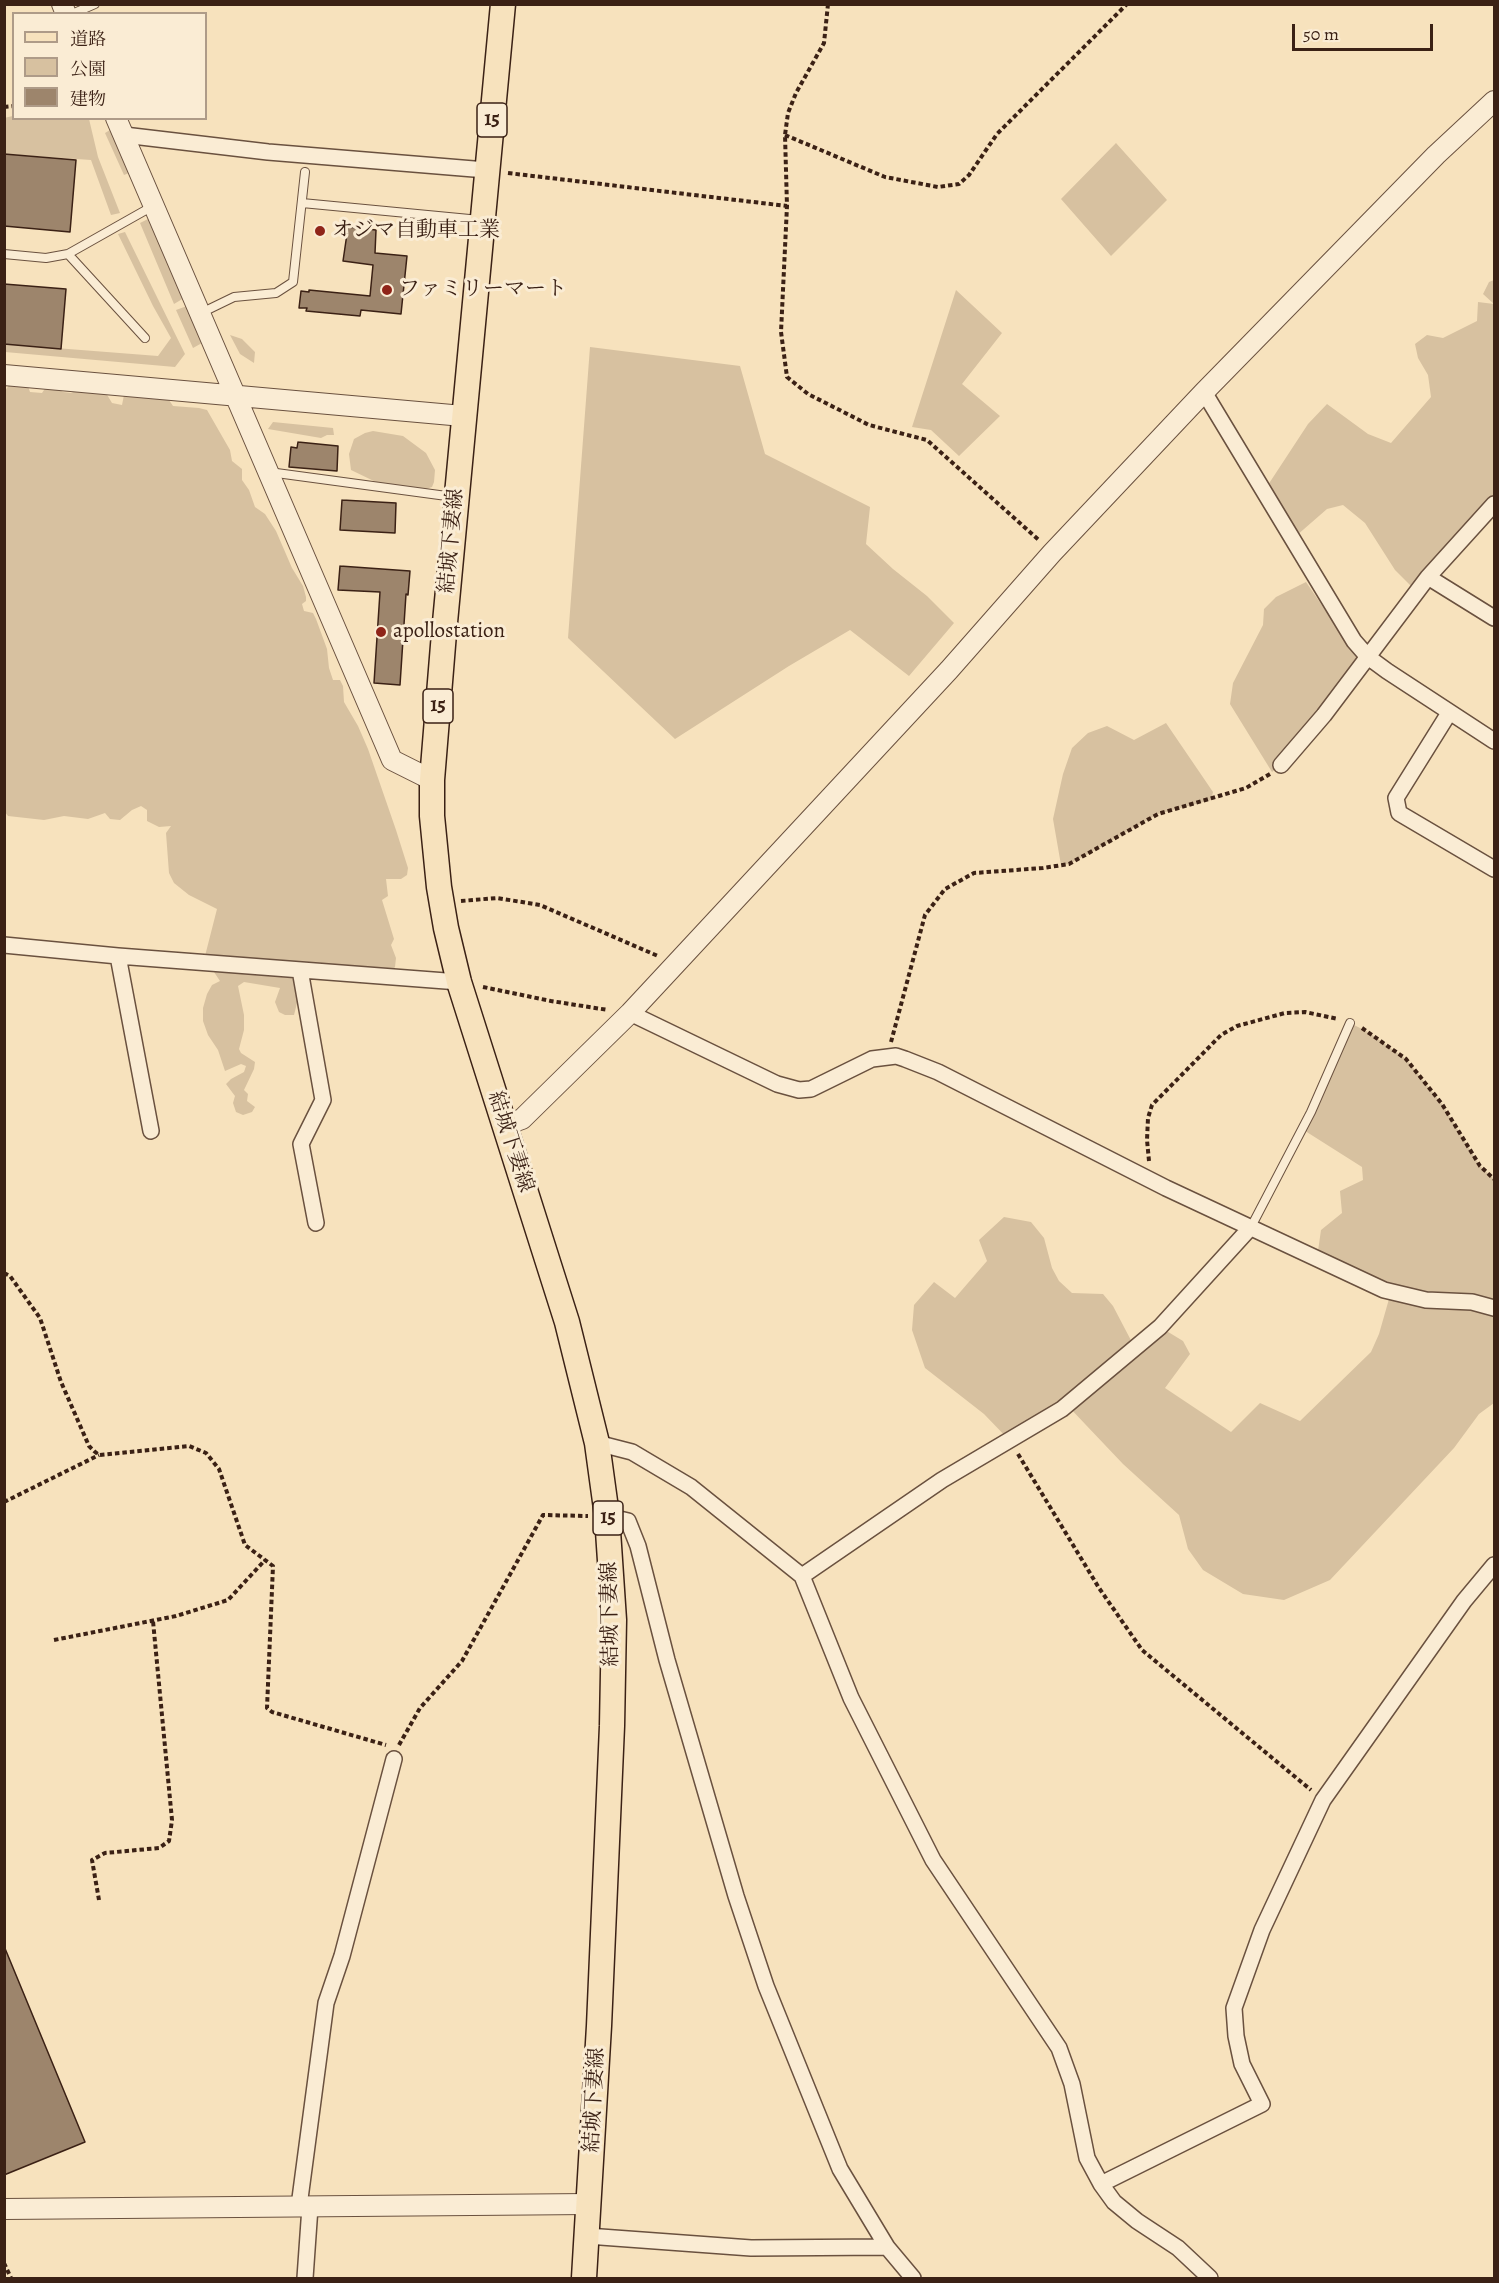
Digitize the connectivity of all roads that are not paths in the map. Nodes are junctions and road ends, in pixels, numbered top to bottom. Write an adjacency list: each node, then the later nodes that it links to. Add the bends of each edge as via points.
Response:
1 (95, 4): 3 (lane)
2 (503, 4): 6 (main road, 結城下妻線 / 15)
3 (77, 12)
4 (1494, 101): 16 (street)
5 (120, 127): 6 (street, via 268,152); 9 (street)
6 (486, 170): 10 (main road, 結城下妻線 / 15)
7 (305, 172): 8 (lane)
8 (302, 202): 10 (lane); 13 (lane, via 293,282 276,293 234,297)
9 (154, 205): 12 (lane); 13 (street)
10 (482, 220): 18 (main road, 結城下妻線 / 15)
11 (4, 254): 12 (lane, via 46,258)
12 (68, 254): 14 (lane)
13 (201, 313): 17 (street)
14 (145, 338)
15 (4, 375): 17 (street)
16 (1204, 392): 24 (street, via 1326,598); 34 (street)
17 (234, 395): 18 (street); 19 (street)
18 (463, 416): 20 (main road, 結城下妻線 / 15)
19 (268, 472): 20 (lane); 28 (street, via 392,760)
20 (456, 497): 28 (main road, 結城下妻線 / 15)
21 (1494, 504): 22 (street)
22 (1428, 577): 23 (street); 24 (street)
23 (1494, 618)
24 (1368, 657): 25 (street); 27 (street)
25 (1449, 712): 26 (street); 29 (street, via 1396,798 1399,813)
26 (1494, 741)
27 (1281, 765)
28 (432, 780): 33 (main road, 結城下妻線 / 15, via 434,849 441,902)
29 (1494, 870)
30 (4, 945): 31 (street)
31 (118, 956): 32 (street); 37 (street)
32 (300, 970): 33 (street); 38 (street, via 323,1100 301,1144)
33 (459, 982): 36 (main road, 結城下妻線 / 15)
34 (630, 1013): 36 (street, via 522,1119); 39 (street, via 777,1084 799,1090 811,1089 872,1059 905,1059)
35 (1350, 1023): 39 (lane, via 1311,1112)
36 (505, 1125): 41 (main road, 結城下妻線 / 15, via 567,1322)
37 (152, 1131)
38 (316, 1223)
39 (1251, 1227): 40 (street, via 1384,1290 1426,1300 1472,1302); 44 (street, via 1160,1327 1062,1409 942,1480)
40 (1494, 1308)
41 (597, 1443): 42 (main road, 結城下妻線 / 15); 44 (street, via 632,1452 692,1487)
42 (607, 1516): 47 (main road, 結城下妻線 / 15, via 614,1620 612,1726); 51 (street, via 628,1521 638,1546 667,1660 766,1986 840,2169)
43 (1494, 1565): 46 (street, via 1464,1601 1323,1800 1262,1930 1234,2008 1242,2064 1262,2104)
44 (802, 1576): 46 (street, via 851,1698 933,1860 1059,2048 1072,2084 1087,2158)
45 (394, 1759): 48 (street, via 326,2003)
46 (1101, 2184): 55 (street, via 1114,2202 1178,2248)
47 (589, 2204): 48 (street); 50 (main road, 結城下妻線 / 15)
48 (304, 2206): 49 (street); 52 (street)
49 (4, 2209)
50 (587, 2236): 51 (street, via 751,2248); 53 (main road, 結城下妻線 / 15)
51 (887, 2247): 54 (street)
52 (305, 2278)
53 (584, 2278)
54 (913, 2278)
55 (1210, 2278)

